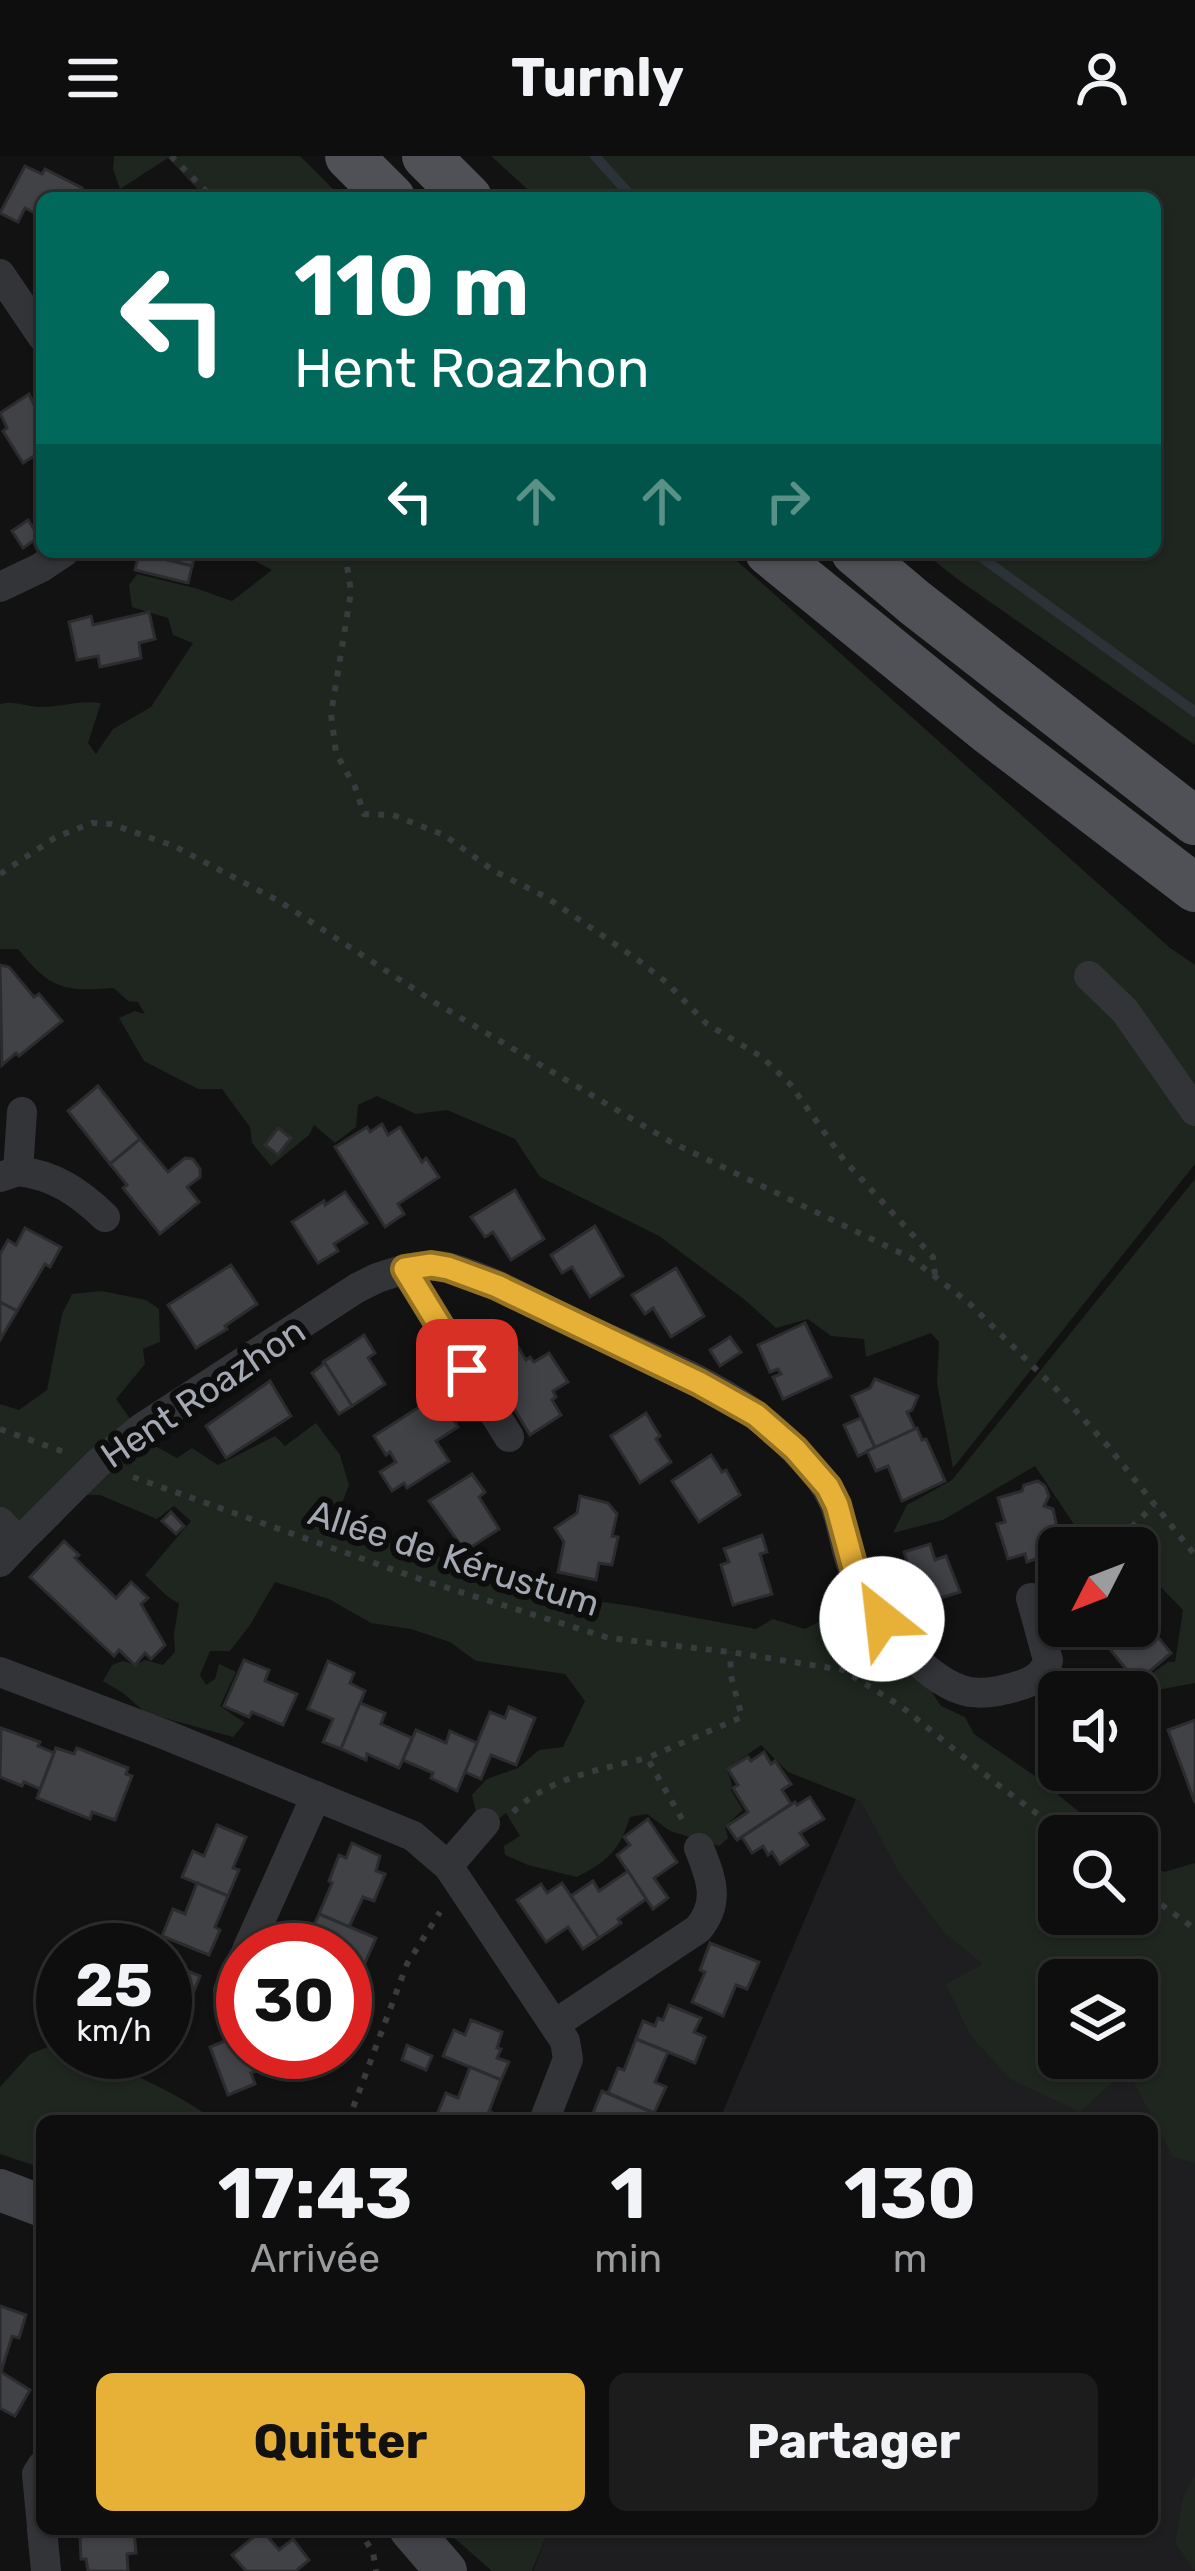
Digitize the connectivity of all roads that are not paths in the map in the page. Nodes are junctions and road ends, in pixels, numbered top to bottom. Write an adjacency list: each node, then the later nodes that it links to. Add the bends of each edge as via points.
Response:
1 (349, 156): 3 (main road)
2 (426, 156): 4 (main road)
3 (386, 192)
4 (462, 192)
5 (0, 274): 6 (street)
6 (36, 328)
7 (54, 558): 10 (street)
8 (776, 558): 12 (main road)
9 (862, 558): 11 (main road)
10 (0, 587)
11 (1195, 821)
12 (1195, 889)
13 (1089, 976): 14 (street, via 1125,1011)
14 (1195, 1111)
15 (22, 1112): 16 (street)
16 (9, 1174): 17 (street, via 65,1185)
17 (105, 1216)
18 (405, 1269): 19 (street); 20 (street, Hent Roazhon, via 357,1288 177,1403); 21 (street, Hent Roazhon, via 448,1268 497,1286 756,1415 828,1487 857,1579 882,1619 952,1686 981,1693 1041,1676 1048,1660)
19 (509, 1437)
20 (6, 1542)
21 (1031, 1598)
22 (0, 1672): 23 (street)
23 (316, 1796): 26 (street, via 412,1837); 27 (street)
24 (479, 1830): 26 (street)
25 (699, 1848): 28 (street, via 714,1892 698,1929)
26 (456, 1877): 28 (street)
27 (259, 1923)
28 (555, 2024): 29 (street, via 568,2059)
29 (546, 2115)
30 (0, 2164): 31 (street)
31 (36, 2177)
32 (0, 2189): 33 (street)
33 (36, 2204)
34 (43, 2535): 37 (street)
35 (384, 2535): 38 (street)
36 (415, 2535): 39 (street)
37 (46, 2571)
38 (415, 2571)
39 (446, 2571)

